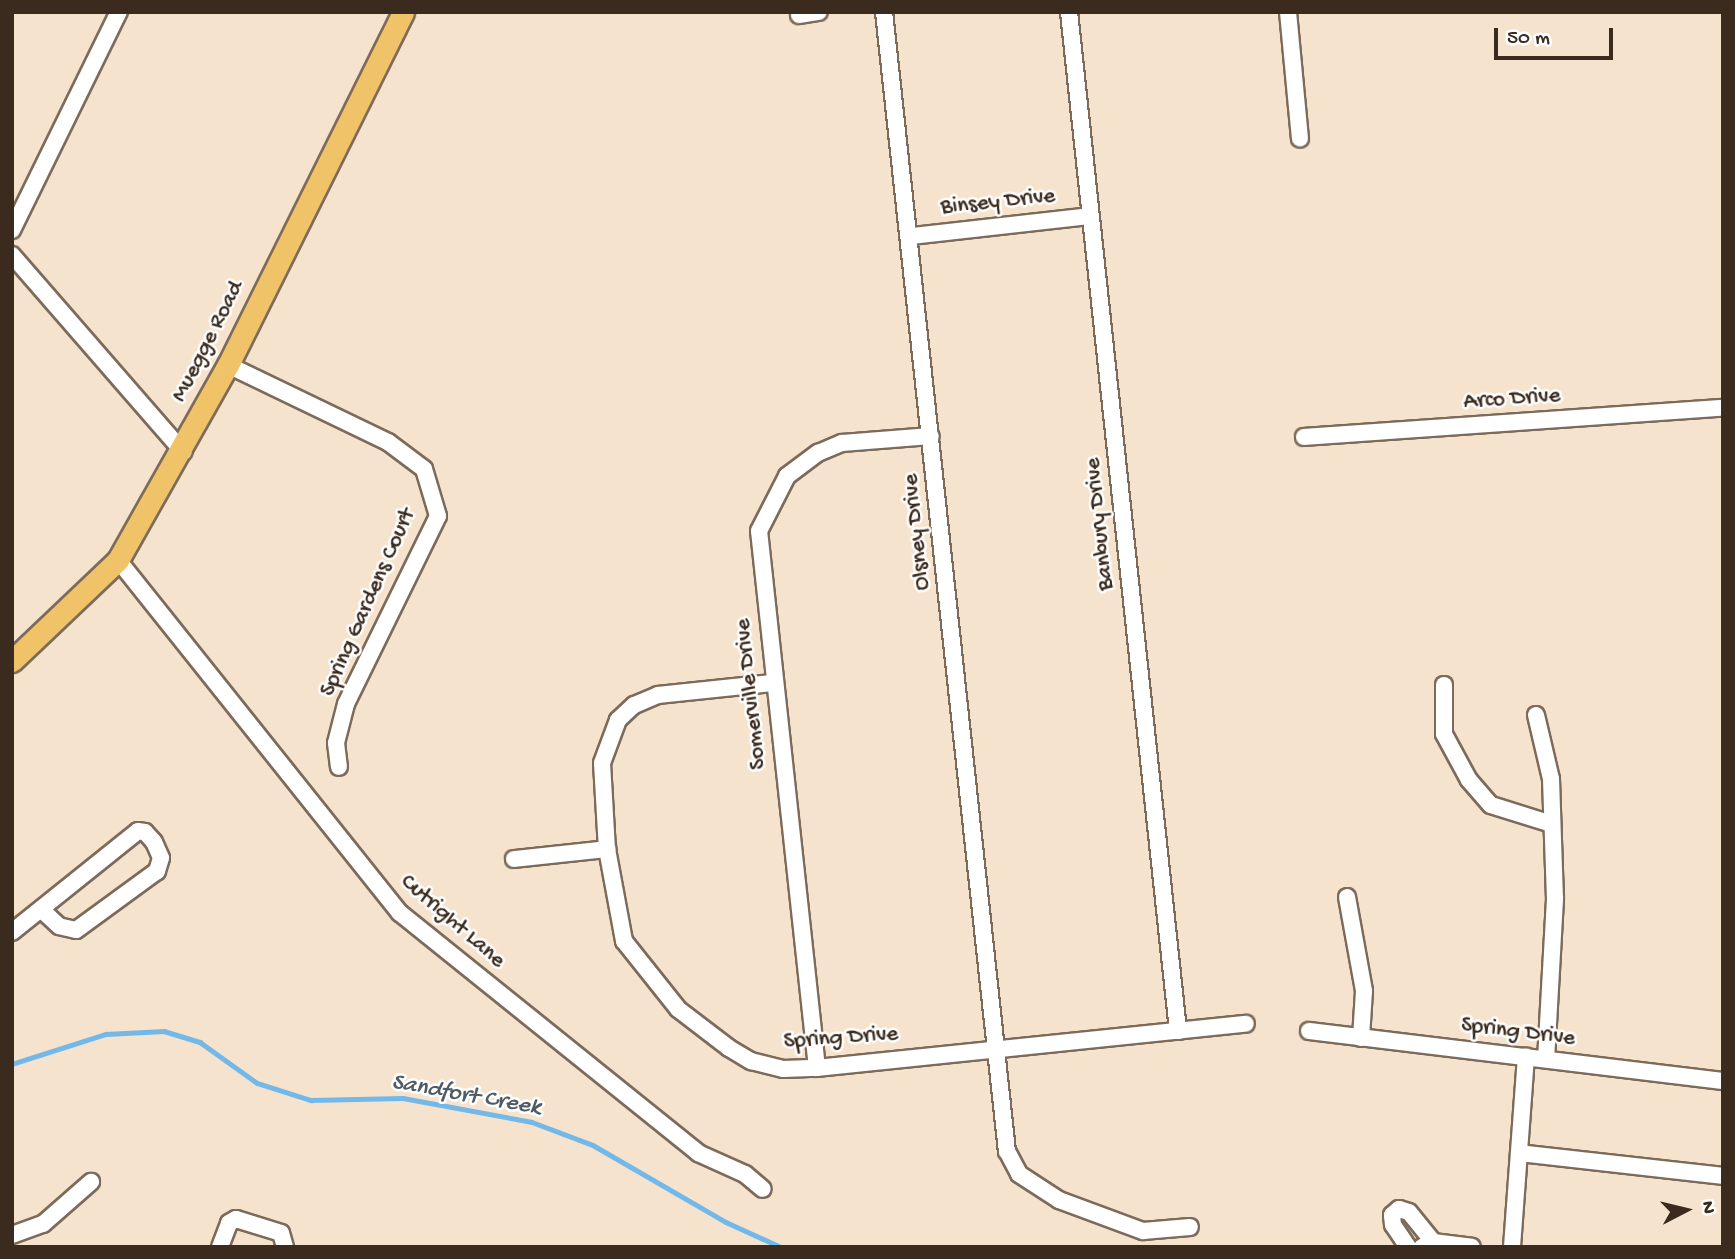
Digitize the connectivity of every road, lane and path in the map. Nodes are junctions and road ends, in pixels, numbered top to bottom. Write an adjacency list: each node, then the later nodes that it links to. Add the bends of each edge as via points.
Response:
1 (119, 12): 10 (street)
2 (403, 12): 13 (main road, Muegge Road)
3 (819, 12): 7 (street)
4 (884, 12): 11 (street, Olsney Drive)
5 (1069, 12): 9 (street, Banbury Drive)
6 (1288, 12): 8 (street)
7 (799, 15)
8 (1300, 138)
9 (1090, 216): 11 (street, Binsey Drive); 31 (street, Banbury Drive)
10 (12, 230)
11 (912, 236): 15 (street, Olsney Drive)
12 (12, 255): 17 (street)
13 (228, 365): 17 (main road, Muegge Road); 23 (street, Spring Gardens Court, via 388,442 424,469 438,516 346,704 336,743)
14 (1723, 408): 16 (street, Arco Drive)
15 (931, 436): 20 (street, Somerville Drive, via 842,443 804,461 774,494 759,531); 34 (street, Olsney Drive)
16 (1304, 438)
17 (183, 452): 18 (main road, Muegge Road)
18 (118, 560): 19 (main road, Muegge Road); 42 (street, Cutright Lane, via 400,913 698,1153 745,1174)
19 (12, 661)
20 (772, 683): 25 (street, Spring Drive, via 659,695 634,705 618,720 602,763); 37 (street, Somerville Drive)
21 (1444, 685): 24 (street, via 1444,734 1469,780 1491,805)
22 (1536, 715): 24 (street, via 1551,779)
23 (339, 767)
24 (1552, 824): 36 (street, via 1555,899)
25 (607, 849): 26 (street); 37 (street, Spring Drive, via 624,941 678,1009 751,1061 783,1069)
26 (514, 859)
27 (1347, 897): 33 (street, via 1364,990)
28 (42, 910): 28 (street, via 138,831 154,842 161,858 157,871 76,930 59,926); 29 (street)
29 (12, 932)
30 (1246, 1024): 31 (street, Spring Drive)
31 (1178, 1031): 34 (street, Spring Drive)
32 (1309, 1031): 33 (street, Spring Drive)
33 (1361, 1038): 35 (street, Spring Drive)
34 (994, 1048): 37 (street, Spring Drive); 43 (street, Olsney Drive, via 1002,1126 1019,1174 1037,1189 1143,1231)
35 (1527, 1057): 36 (street, Spring Drive); 39 (street)
36 (1546, 1059): 38 (street, Spring Drive)
37 (817, 1068)
38 (1723, 1081)
39 (1519, 1153): 40 (street); 50 (street)
40 (1723, 1176)
41 (91, 1182): 44 (street, via 43,1224)
42 (763, 1189)
43 (1190, 1227)
44 (12, 1235)
45 (1428, 1244): 48 (street, via 1409,1212 1399,1209 1392,1215 1393,1225); 49 (street)
46 (220, 1247): 47 (street, via 229,1223 236,1219 281,1233)
47 (285, 1247)
48 (1408, 1247)
49 (1472, 1247)
50 (1512, 1247)

